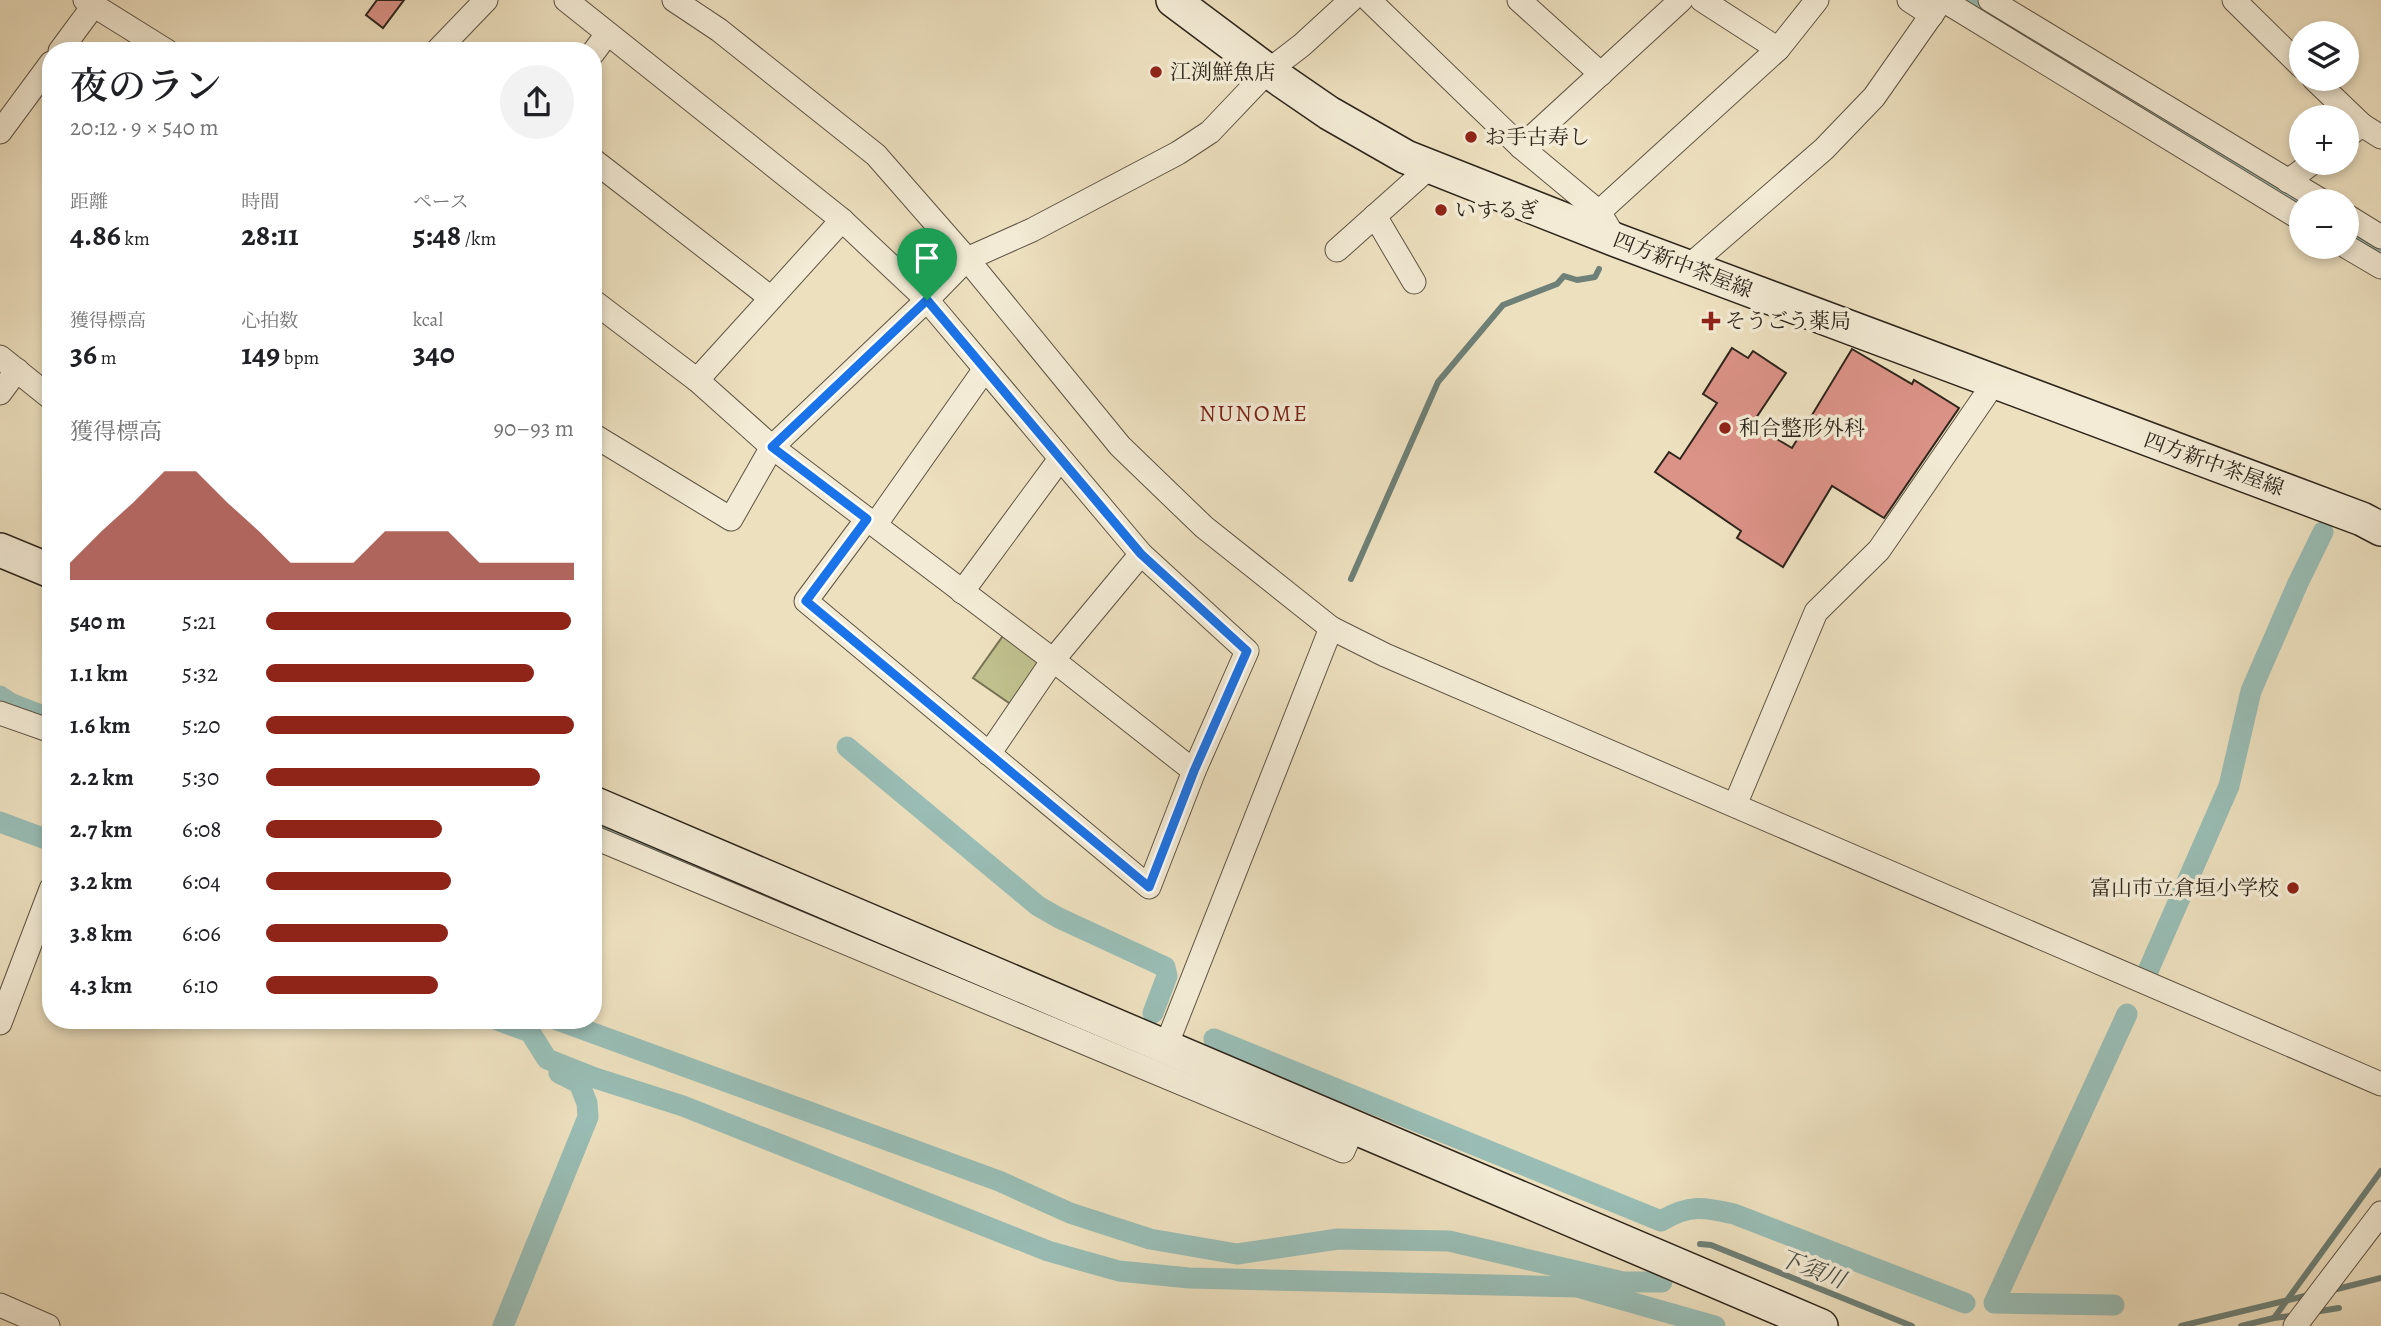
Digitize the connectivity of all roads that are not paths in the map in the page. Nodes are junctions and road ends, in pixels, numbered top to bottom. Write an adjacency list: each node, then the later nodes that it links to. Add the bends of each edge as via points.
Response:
1 (486, 0): 19 (street)
2 (566, 0): 16 (street)
3 (674, 0): 44 (street, via 719,30 876,155)
4 (1173, 0): 23 (street, 四方新中茶屋線)
5 (1351, 0): 23 (street)
6 (1369, 0): 29 (street)
7 (1520, 0): 24 (street)
8 (1681, 0): 24 (street)
9 (1702, 0): 21 (street)
10 (1817, 0): 21 (street)
11 (1909, 0): 15 (street)
12 (1990, 0): 33 (street)
13 (2234, 0): 22 (street)
14 (90, 2): 17 (street); 18 (street)
15 (1939, 5): 36 (street); 45 (street, via 1874,97 1824,149)
16 (607, 34): 20 (street); 38 (street)
17 (66, 42)
18 (153, 42)
19 (446, 42)
20 (601, 42)
21 (1777, 49): 35 (street)
22 (2289, 54)
23 (1268, 71): 30 (street, 四方新中茶屋線, via 1329,113); 44 (street, via 1210,132 1178,153)
24 (1601, 74): 29 (street)
25 (42, 75): 27 (street)
26 (2325, 91): 28 (street)
27 (0, 132)
28 (2363, 133)
29 (1521, 147): 35 (street)
30 (1431, 166): 37 (street); 41 (street, 四方新中茶屋線)
31 (602, 167): 48 (street)
32 (2296, 175): 33 (street)
33 (2288, 181): 34 (street)
34 (2302, 189)
35 (1599, 212): 41 (street)
36 (2289, 212)
37 (1375, 216): 42 (street); 47 (street)
38 (842, 220): 48 (street); 49 (street)
39 (2359, 223): 40 (street)
40 (2381, 237)
41 (1616, 240): 45 (street, 四方新中茶屋線)
42 (1337, 250)
43 (2359, 254): 46 (street)
44 (967, 259): 49 (street); 66 (street, via 1120,446 1204,527)
45 (1688, 267): 54 (street, 四方新中茶屋線)
46 (2381, 267)
47 (1414, 282)
48 (771, 298): 53 (street)
49 (927, 300): 52 (street); 58 (street)
50 (602, 308): 53 (street)
51 (8, 364): 55 (street); 56 (street)
52 (985, 369): 59 (street); 60 (street)
53 (697, 380): 58 (street)
54 (1994, 383): 61 (street, 四方新中茶屋線); 72 (street, via 1879,550 1816,612)
55 (42, 391)
56 (0, 393)
57 (602, 440): 58 (street, via 731,519)
58 (772, 447): 60 (street)
59 (1060, 459): 63 (street); 65 (street)
60 (871, 522): 65 (street); 70 (street, via 806,601)
61 (2381, 529)
62 (0, 550): 64 (street)
63 (1141, 554): 67 (street); 71 (street, via 1247,651)
64 (42, 567)
65 (962, 592): 67 (street)
66 (1331, 628): 72 (street); 77 (street)
67 (1053, 660): 70 (street); 71 (street)
68 (0, 713): 69 (street)
69 (42, 728)
70 (989, 754): 71 (street, via 1149,887)
71 (1194, 771)
72 (1735, 805): 78 (street)
73 (602, 807): 77 (street)
74 (602, 841): 79 (street, via 1343,1151)
75 (42, 913): 76 (street)
76 (0, 1023)
77 (1166, 1046): 79 (street)
78 (2381, 1084)
79 (1354, 1126): 84 (street)
80 (2381, 1213): 82 (street)
81 (0, 1305): 83 (street)
82 (2302, 1317)
83 (48, 1326)
84 (1821, 1326)

